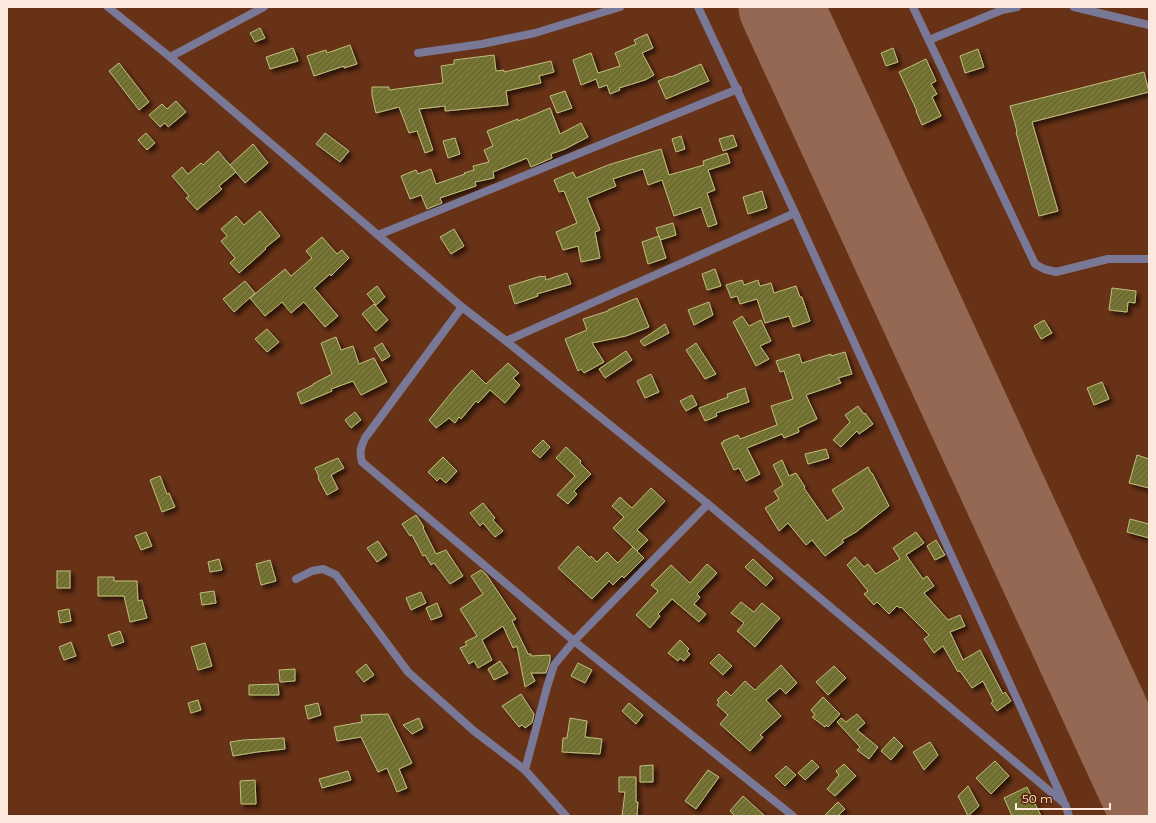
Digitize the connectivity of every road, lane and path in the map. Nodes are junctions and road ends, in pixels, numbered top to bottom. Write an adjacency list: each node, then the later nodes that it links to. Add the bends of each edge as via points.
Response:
1 (108, 7): 11 (street)
2 (264, 7): 11 (street)
3 (620, 7): 10 (street, via 535,33)
4 (698, 7): 12 (street)
5 (913, 7): 9 (street)
6 (1017, 7): 9 (street, via 1002,10)
7 (1074, 7): 8 (street)
8 (1149, 25)
9 (928, 40): 15 (street, via 1035,264 1056,272 1108,259)
10 (418, 53)
11 (170, 57): 14 (street)
12 (738, 89): 13 (street); 14 (street)
13 (795, 213): 17 (street); 22 (street)
14 (378, 235): 16 (street)
15 (1149, 260)
16 (462, 307): 17 (street); 20 (street, via 366,438 361,447 362,462)
17 (506, 340): 18 (street)
18 (708, 504): 20 (street); 22 (street)
19 (296, 579): 21 (street, via 323,569 336,575 408,672 474,731)
20 (574, 641): 21 (street, via 554,665); 24 (street)
21 (525, 770): 23 (street)
22 (1064, 804): 25 (street)
23 (566, 816)
24 (793, 816)
25 (1069, 816)

